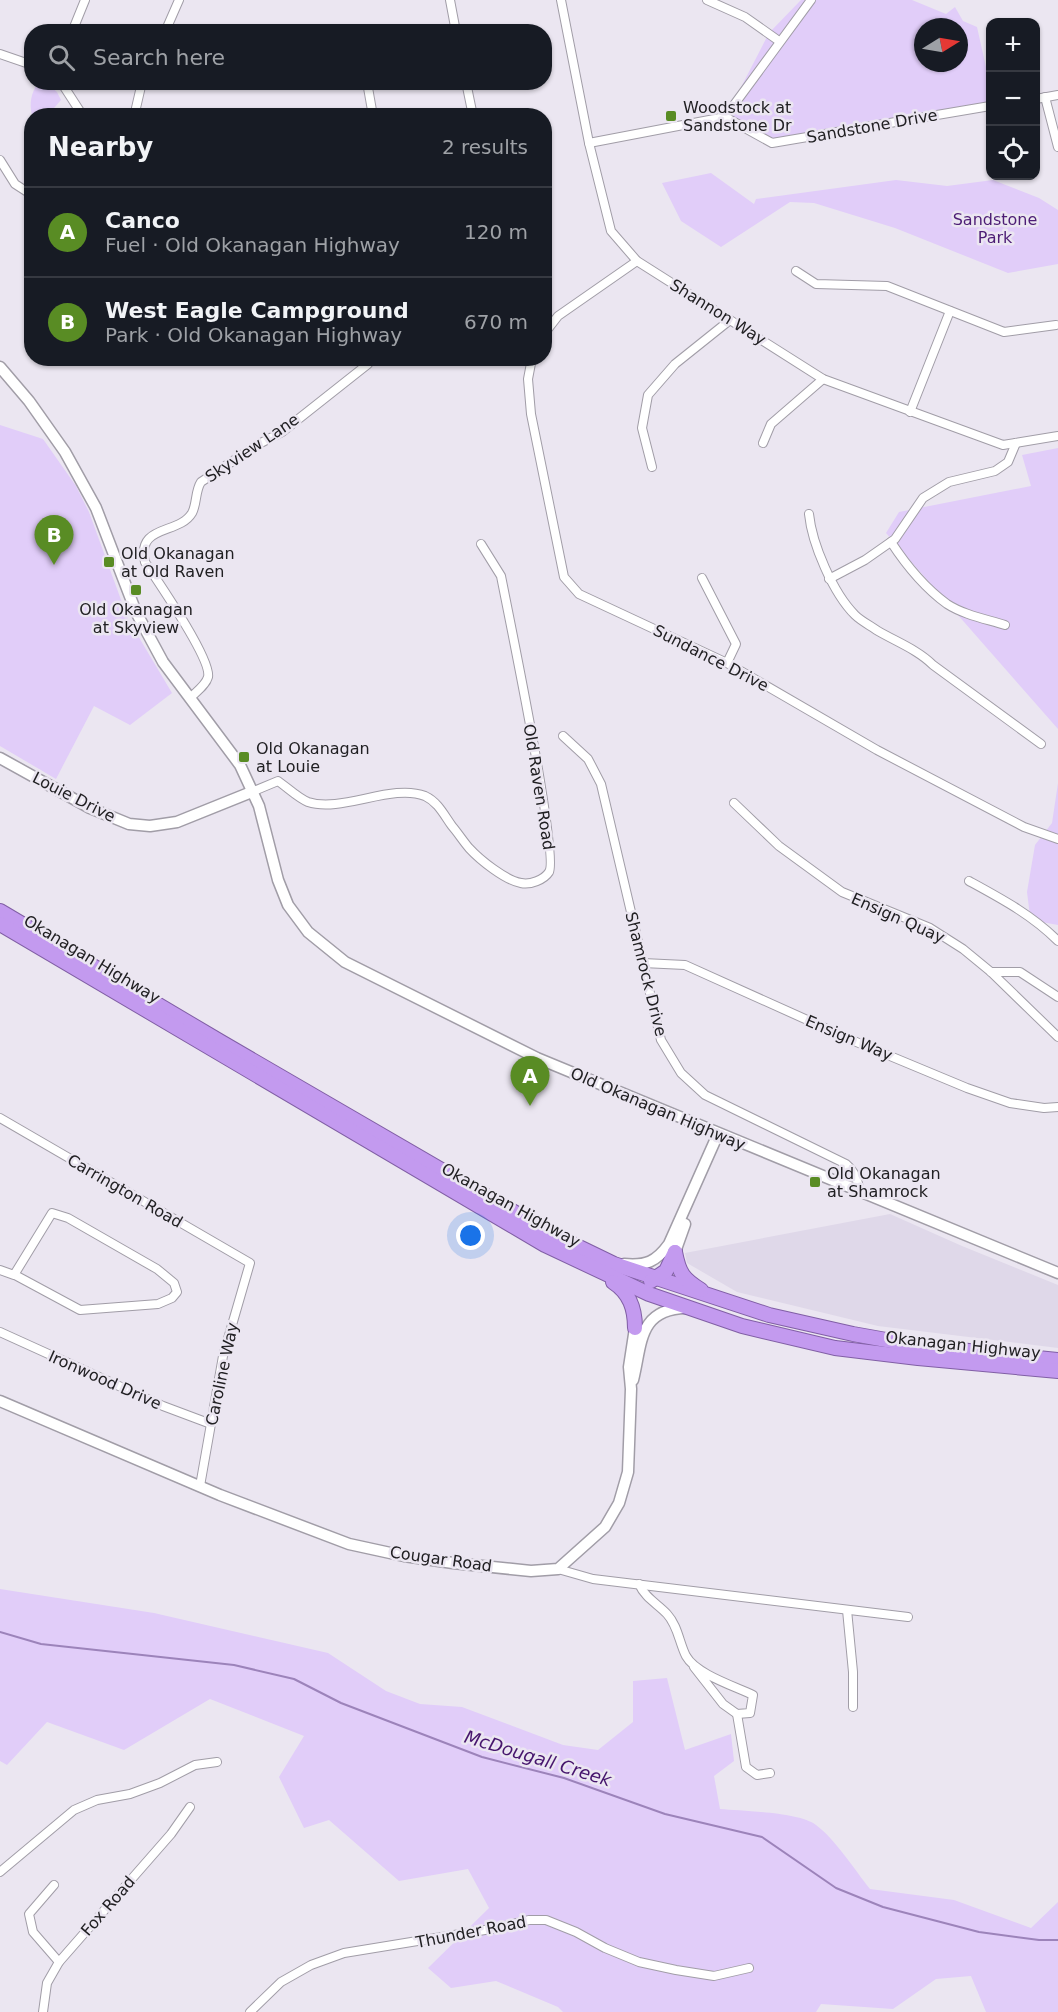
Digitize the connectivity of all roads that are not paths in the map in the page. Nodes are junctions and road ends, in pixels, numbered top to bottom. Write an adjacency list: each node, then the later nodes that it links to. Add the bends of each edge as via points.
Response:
1 (85, 0): 7 (street)
2 (179, 0): 8 (street)
3 (450, 0): 9 (street)
4 (561, 0): 26 (street, Shannon Way)
5 (707, 0): 10 (street, via 745,17)
6 (811, 0): 10 (street)
7 (75, 24)
8 (168, 24)
9 (454, 24)
10 (779, 41): 25 (street)
11 (0, 54): 12 (street)
12 (24, 62)
13 (66, 90): 21 (street)
14 (140, 90): 22 (street)
15 (368, 90): 23 (street)
16 (468, 90): 24 (street)
17 (1058, 95): 18 (street)
18 (1045, 97): 19 (street); 27 (street)
19 (1040, 98)
20 (986, 107): 25 (street, Sandstone Drive, via 772,143)
21 (78, 108)
22 (136, 108)
23 (372, 108)
24 (471, 108)
25 (724, 117): 26 (street)
26 (589, 143): 30 (street, Shannon Way, via 611,231)
27 (1058, 147)
28 (0, 160): 29 (street, via 15,184)
29 (24, 190)
30 (637, 261): 33 (street, Shannon Way); 34 (street)
31 (796, 271): 32 (street, via 816,284 887,286)
32 (950, 311): 35 (street, via 1004,332); 40 (street)
33 (730, 320): 39 (street, Shannon Way); 44 (street, via 675,364 648,395 642,428)
34 (552, 323)
35 (1056, 325)
36 (365, 366): 52 (street, Skyview Lane, via 282,432 201,482 192,513 180,524 158,531 145,546 145,562 208,670 206,682)
37 (530, 366): 51 (street, Sundance Drive, via 531,414 564,577 579,594)
38 (0, 367): 52 (street, Old Okanagan Highway, via 65,452 96,508 136,612 163,662)
39 (823, 379): 40 (street, Shannon Way); 42 (street, via 771,424)
40 (910, 411): 43 (street, Shannon Way, via 1003,445)
41 (1058, 436): 43 (street, Shannon Way)
42 (763, 443)
43 (1016, 443): 46 (street, via 1008,462 995,471 949,482 923,498)
44 (652, 467)
45 (810, 514): 49 (street, via 811,530)
46 (891, 542): 49 (street); 50 (street, via 917,577 948,604)
47 (481, 544): 56 (street, Old Raven Road, via 501,576 545,812 549,872 539,881 523,884 507,878 469,848 436,802 424,796 398,794 321,805 305,800 278,781)
48 (702, 578): 51 (street, via 736,644)
49 (829, 579): 54 (street, via 855,615 925,657)
50 (1005, 625)
51 (727, 663): 58 (street, Sundance Drive, via 877,750 1024,827)
52 (190, 698): 56 (street, Old Okanagan Highway, via 240,765)
53 (563, 736): 63 (street, Shamrock Drive, via 588,759 601,784)
54 (1041, 744)
55 (0, 758): 56 (street, Louie Drive, via 90,808 129,824 177,822)
56 (254, 791): 69 (street, Old Okanagan Highway, via 288,905 308,932 345,962 537,1058)
57 (734, 803): 64 (street, Ensign Quay, via 779,846 842,892 930,928)
58 (1058, 839)
59 (969, 881): 62 (street, via 1023,911)
60 (0, 911): 74 (highway, Okanagan Highway, via 550,1233)
61 (0, 924): 75 (highway, Okanagan Highway)
62 (1058, 941)
63 (643, 963): 67 (street, Ensign Way, via 685,965 854,1041 1010,1103); 70 (street, Shamrock Drive, via 661,1040 681,1073 705,1095 846,1164 856,1175)
64 (991, 972): 65 (street, via 1020,972); 66 (street, Ensign Quay)
65 (1058, 997)
66 (1058, 1038)
67 (1058, 1107)
68 (0, 1118): 73 (street, Carrington Road)
69 (718, 1134): 70 (street, Old Okanagan Highway); 71 (street)
70 (859, 1192): 77 (street, Old Okanagan Highway)
71 (691, 1198): 72 (street); 74 (street, via 661,1255 636,1265)
72 (675, 1252): 79 (highway, via 666,1272); 81 (highway, via 680,1273)
73 (250, 1263): 89 (street, Caroline Way, via 223,1356)
74 (614, 1264): 79 (highway, Okanagan Highway)
75 (586, 1266): 79 (highway, via 613,1268 642,1281); 80 (highway, Okanagan Highway); 83 (highway, via 627,1294)
76 (0, 1270): 78 (street, via 14,1275 52,1213 68,1218 157,1269 174,1283 177,1292 158,1304 80,1310)
77 (1058, 1273)
78 (15, 1275)
79 (657, 1279): 81 (highway, Okanagan Highway)
80 (650, 1294): 81 (highway, via 664,1291 690,1300); 82 (highway, Okanagan Highway); 83 (highway)
81 (715, 1299): 85 (highway, Okanagan Highway, via 769,1315 920,1346)
82 (687, 1308): 86 (highway, Okanagan Highway, via 742,1326 835,1348); 87 (street, via 660,1313 647,1326)
83 (635, 1328): 87 (street, via 629,1367)
84 (0, 1332): 89 (street, Ironwood Drive)
85 (1058, 1360)
86 (1058, 1371)
87 (631, 1389): 91 (street, via 628,1472 619,1503 605,1527)
88 (0, 1401): 90 (street, Cougar Road)
89 (211, 1424): 90 (street, Caroline Way)
90 (200, 1486): 91 (street, Cougar Road, via 350,1544 453,1563)
91 (558, 1569): 92 (street, Cougar Road, via 594,1579)
92 (639, 1584): 93 (street, Cougar Road); 95 (street, via 642,1592 674,1623)
93 (847, 1610): 94 (street, Cougar Road); 96 (street, via 854,1672)
94 (908, 1617)
95 (693, 1666): 97 (street, via 723,1704); 97 (street, via 753,1695 750,1713)
96 (853, 1707)
97 (737, 1714): 99 (street, via 746,1767 757,1775)
98 (217, 1762): 101 (street, via 195,1765 160,1783 74,1810)
99 (770, 1773)
100 (190, 1806): 103 (street, Fox Road, via 171,1834)
101 (0, 1872)
102 (54, 1885): 103 (street, via 29,1914 33,1932)
103 (58, 1962): 105 (street, Fox Road, via 46,1983)
104 (749, 1968): 106 (street, Thunder Road, via 714,1976 639,1962 546,1920 529,1920 344,1953 281,1982)
105 (43, 2012)
106 (250, 2012)

